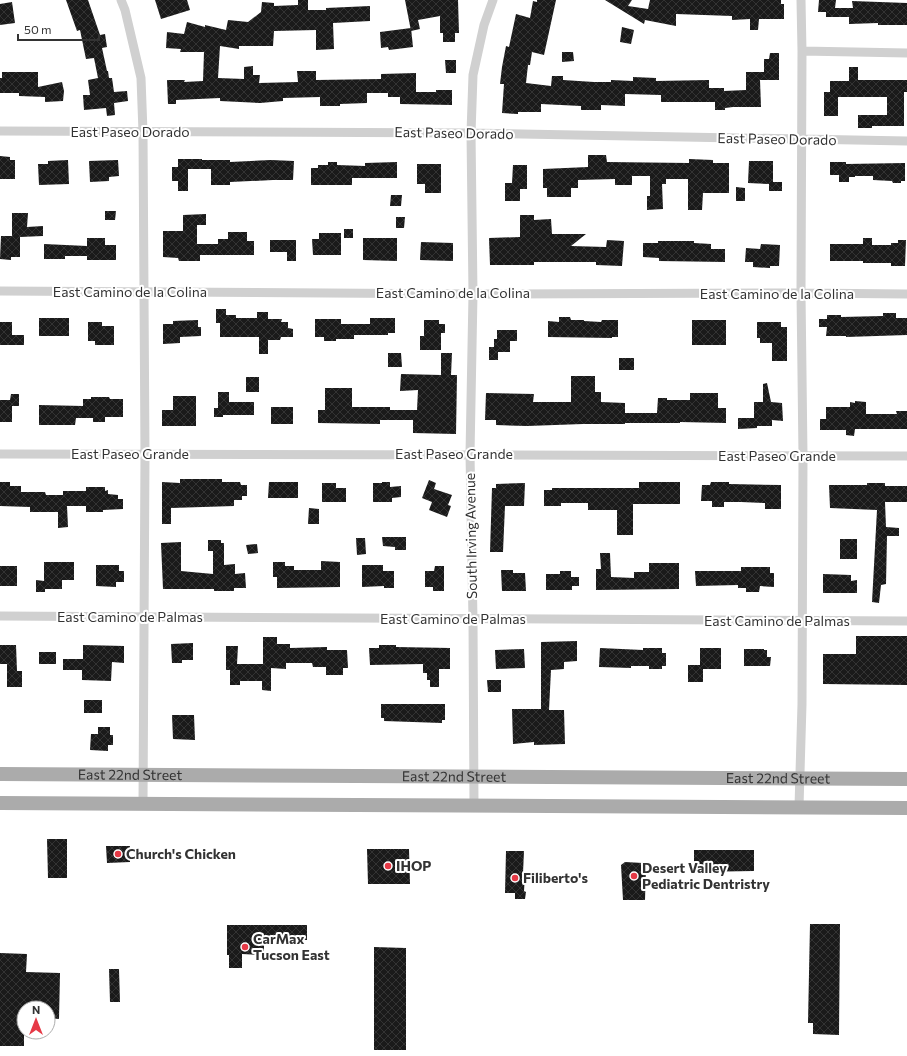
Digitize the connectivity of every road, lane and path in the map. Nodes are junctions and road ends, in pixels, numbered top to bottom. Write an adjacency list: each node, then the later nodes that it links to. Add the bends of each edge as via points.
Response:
1 (121, 0): 5 (street)
2 (130, 0): 5 (street)
3 (801, 0): 6 (street)
4 (491, 1): 10 (street, South Irving Avenue, via 473,75)
5 (125, 10): 9 (street, via 141,78)
6 (802, 51): 7 (street); 11 (street)
7 (907, 53)
8 (0, 131): 9 (street, East Paseo Dorado)
9 (143, 132): 10 (street, East Paseo Dorado); 14 (street)
10 (471, 133): 11 (street, East Paseo Dorado); 16 (street, South Irving Avenue)
11 (802, 139): 12 (street, East Paseo Dorado); 15 (street)
12 (907, 141)
13 (0, 291): 14 (street, East Camino de la Colina)
14 (145, 292): 16 (street, East Camino de la Colina); 19 (street)
15 (801, 293): 16 (street, East Camino de la Colina); 17 (street, East Camino de la Colina); 21 (street)
16 (473, 294): 20 (street, South Irving Avenue)
17 (907, 294)
18 (0, 454): 19 (street, East Paseo Grande)
19 (145, 454): 20 (street, East Paseo Grande); 24 (street)
20 (470, 454): 21 (street, East Paseo Grande); 25 (street, South Irving Avenue)
21 (803, 456): 22 (street, East Paseo Grande); 26 (street)
22 (907, 456)
23 (0, 616): 24 (street, East Camino de Palmas)
24 (144, 616): 25 (street, East Camino de Palmas); 29 (street)
25 (473, 620): 26 (street, East Camino de Palmas); 30 (street, South Irving Avenue)
26 (802, 621): 27 (street, East Camino de Palmas); 31 (street)
27 (907, 621)
28 (0, 774): 29 (main road, East 22nd Street)
29 (142, 775): 30 (main road, East 22nd Street); 34 (street)
30 (474, 776): 31 (main road, East 22nd Street); 35 (street, South Irving Avenue)
31 (800, 780): 32 (main road, East 22nd Street); 36 (street)
32 (907, 780)
33 (0, 803): 34 (main road, East 22nd Street)
34 (143, 804): 35 (main road, East 22nd Street)
35 (474, 805): 36 (main road, East 22nd Street)
36 (799, 807): 37 (main road, East 22nd Street)
37 (907, 808)

